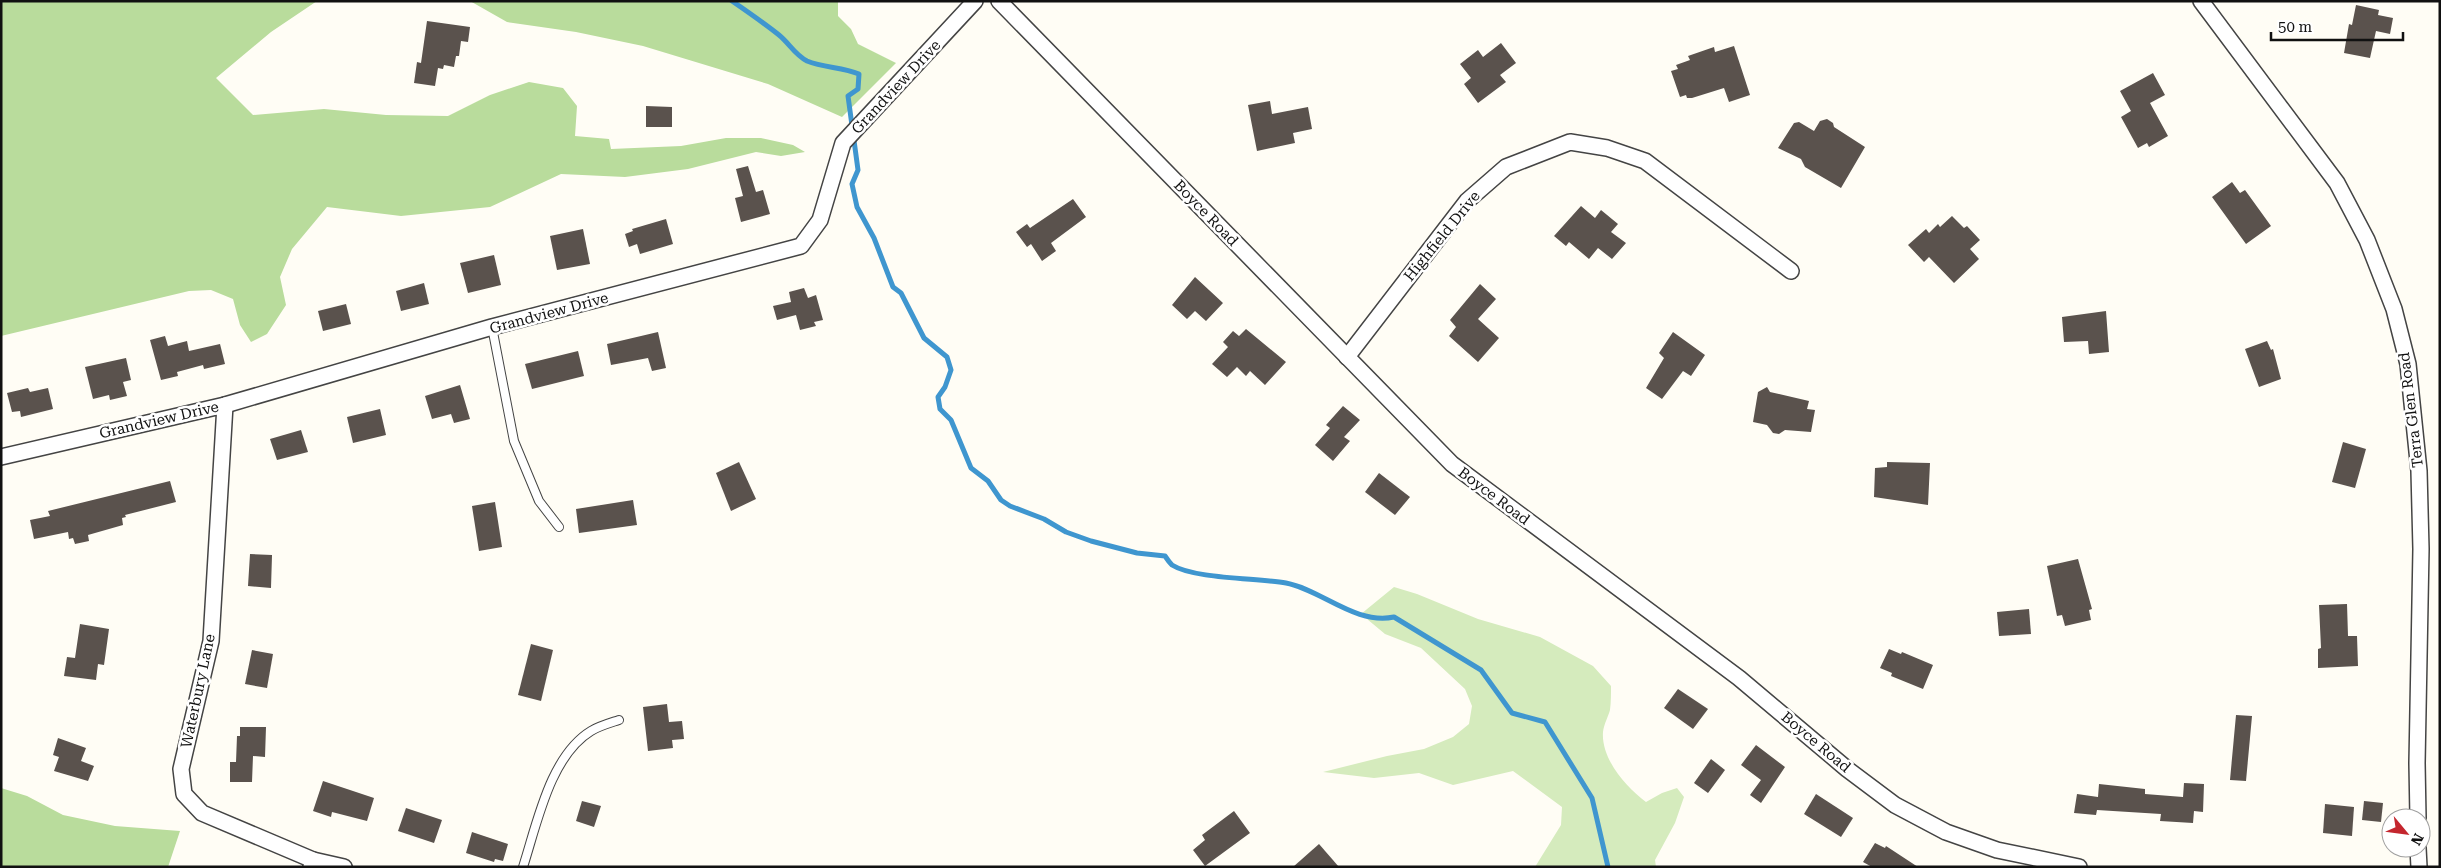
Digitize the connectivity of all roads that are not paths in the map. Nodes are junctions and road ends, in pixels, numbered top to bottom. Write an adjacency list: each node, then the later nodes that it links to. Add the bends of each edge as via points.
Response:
1 (975, 1): 5 (street, Grandview Drive, via 843,143 820,220 801,246)
2 (999, 1): 6 (street, Boyce Road)
3 (2201, 1): 11 (street, Terra Glen Road, via 2337,183 2367,240 2394,309 2408,364 2419,471)
4 (1791, 271): 6 (street, Highfield Drive, via 1645,160 1607,148 1570,142 1506,167 1467,201)
5 (492, 327): 7 (street, Grandview Drive); 9 (lane, via 514,441 539,501)
6 (1347, 357): 15 (street, Boyce Road, via 1452,464 1739,678 1895,805 1946,832 1989,847)
7 (225, 405): 8 (street, Grandview Drive); 12 (street, Waterbury Lane, via 211,640 181,769 184,794 202,813)
8 (1, 457)
9 (559, 527)
10 (619, 720): 14 (lane, via 590,732 564,756 547,793)
11 (2418, 808)
12 (312, 863): 13 (street, Waterbury Lane)
13 (344, 867)
14 (523, 867)
15 (2078, 867)

